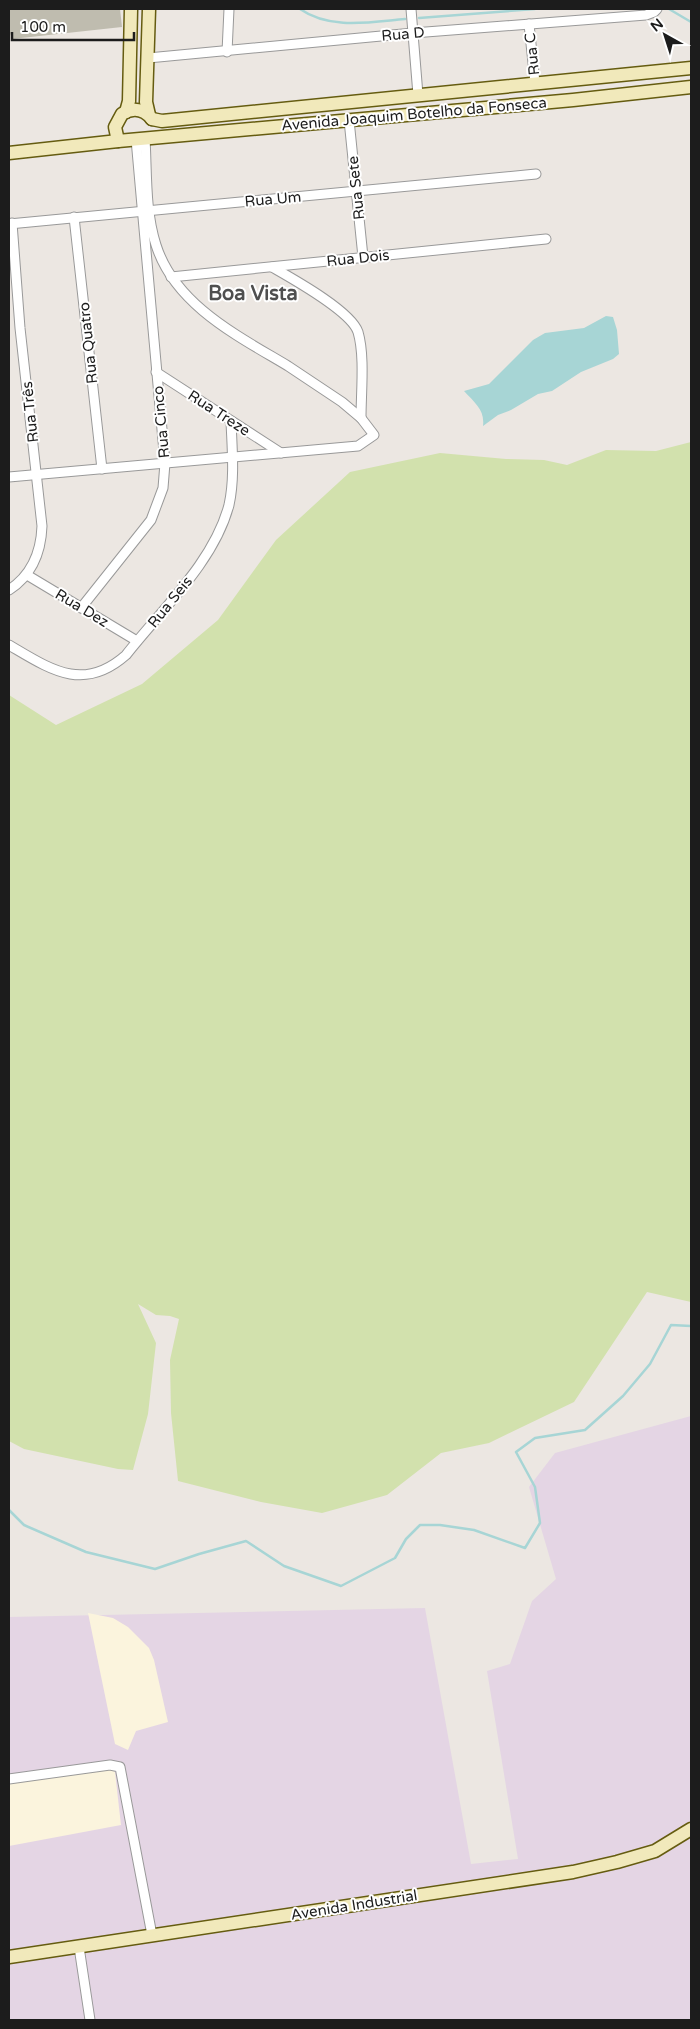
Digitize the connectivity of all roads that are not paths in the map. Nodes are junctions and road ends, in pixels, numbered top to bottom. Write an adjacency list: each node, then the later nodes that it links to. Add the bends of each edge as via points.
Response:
1 (131, 9): 8 (street)
2 (149, 9): 9 (street)
3 (229, 9): 10 (street)
4 (411, 9): 7 (street)
5 (657, 9): 6 (street, Rua D, via 646,15)
6 (529, 24): 7 (street, Rua D); 13 (street, Rua C)
7 (413, 33): 10 (street, Rua D); 15 (street)
8 (131, 35): 9 (street); 16 (street)
9 (149, 35): 11 (street)
10 (227, 52): 11 (street, Rua D)
11 (148, 58): 17 (street, via 146,102)
12 (691, 68): 13 (street)
13 (535, 84): 15 (street)
14 (691, 86): 18 (street, Avenida Joaquim Botelho da Fonseca)
15 (418, 95): 17 (street, via 162,121)
16 (126, 112): 17 (street, via 141,110); 20 (street, via 115,127)
17 (151, 117): 19 (street, via 155,128)
18 (348, 120): 19 (street, Avenida Joaquim Botelho da Fonseca); 23 (street, Rua Sete)
19 (145, 138): 20 (street); 24 (street)
20 (118, 141): 21 (street)
21 (9, 153)
22 (536, 174): 23 (street, Rua Um)
23 (356, 191): 24 (street, Rua Um); 28 (street, Rua Sete)
24 (145, 211): 25 (street, Rua Um); 30 (street); 31 (street, Rua Cinco)
25 (74, 218): 26 (street, Rua Um); 37 (street, Rua Quatro)
26 (10, 224): 38 (street, Rua Três)
27 (546, 239): 28 (street, Rua Dois)
28 (363, 257): 29 (street, Rua Dois)
29 (272, 266): 30 (street, Rua Dois); 32 (street, via 347,316 358,331)
30 (171, 277): 32 (street, via 188,298 213,318)
31 (156, 372): 33 (street, Rua Treze); 36 (street, Rua Cinco)
32 (361, 418): 34 (street, via 374,435 358,446)
33 (231, 421): 34 (street, Rua Treze); 35 (street, Rua Seis)
34 (281, 453): 35 (street)
35 (232, 457): 36 (street); 43 (street, Rua Seis, via 229,503 216,540)
36 (165, 463): 37 (street); 42 (street, Rua Cinco, via 163,488 151,520)
37 (102, 469): 38 (street)
38 (36, 474): 39 (street); 40 (street, Rua Três, via 41,544)
39 (9, 477)
40 (26, 575): 41 (street, Rua Três); 42 (street, Rua Dez)
41 (9, 590)
42 (81, 608): 43 (street, Rua Dez)
43 (137, 641): 44 (street, Rua Seis, via 114,666 83,675 56,672)
44 (9, 645)
45 (9, 1779): 47 (street, via 110,1765 120,1767)
46 (691, 1829): 47 (street, Avenida Industrial, via 655,1851 573,1872)
47 (152, 1935): 48 (street, Avenida Industrial)
48 (79, 1947): 49 (street, Avenida Industrial); 50 (street)
49 (9, 1957)
50 (90, 2020)

